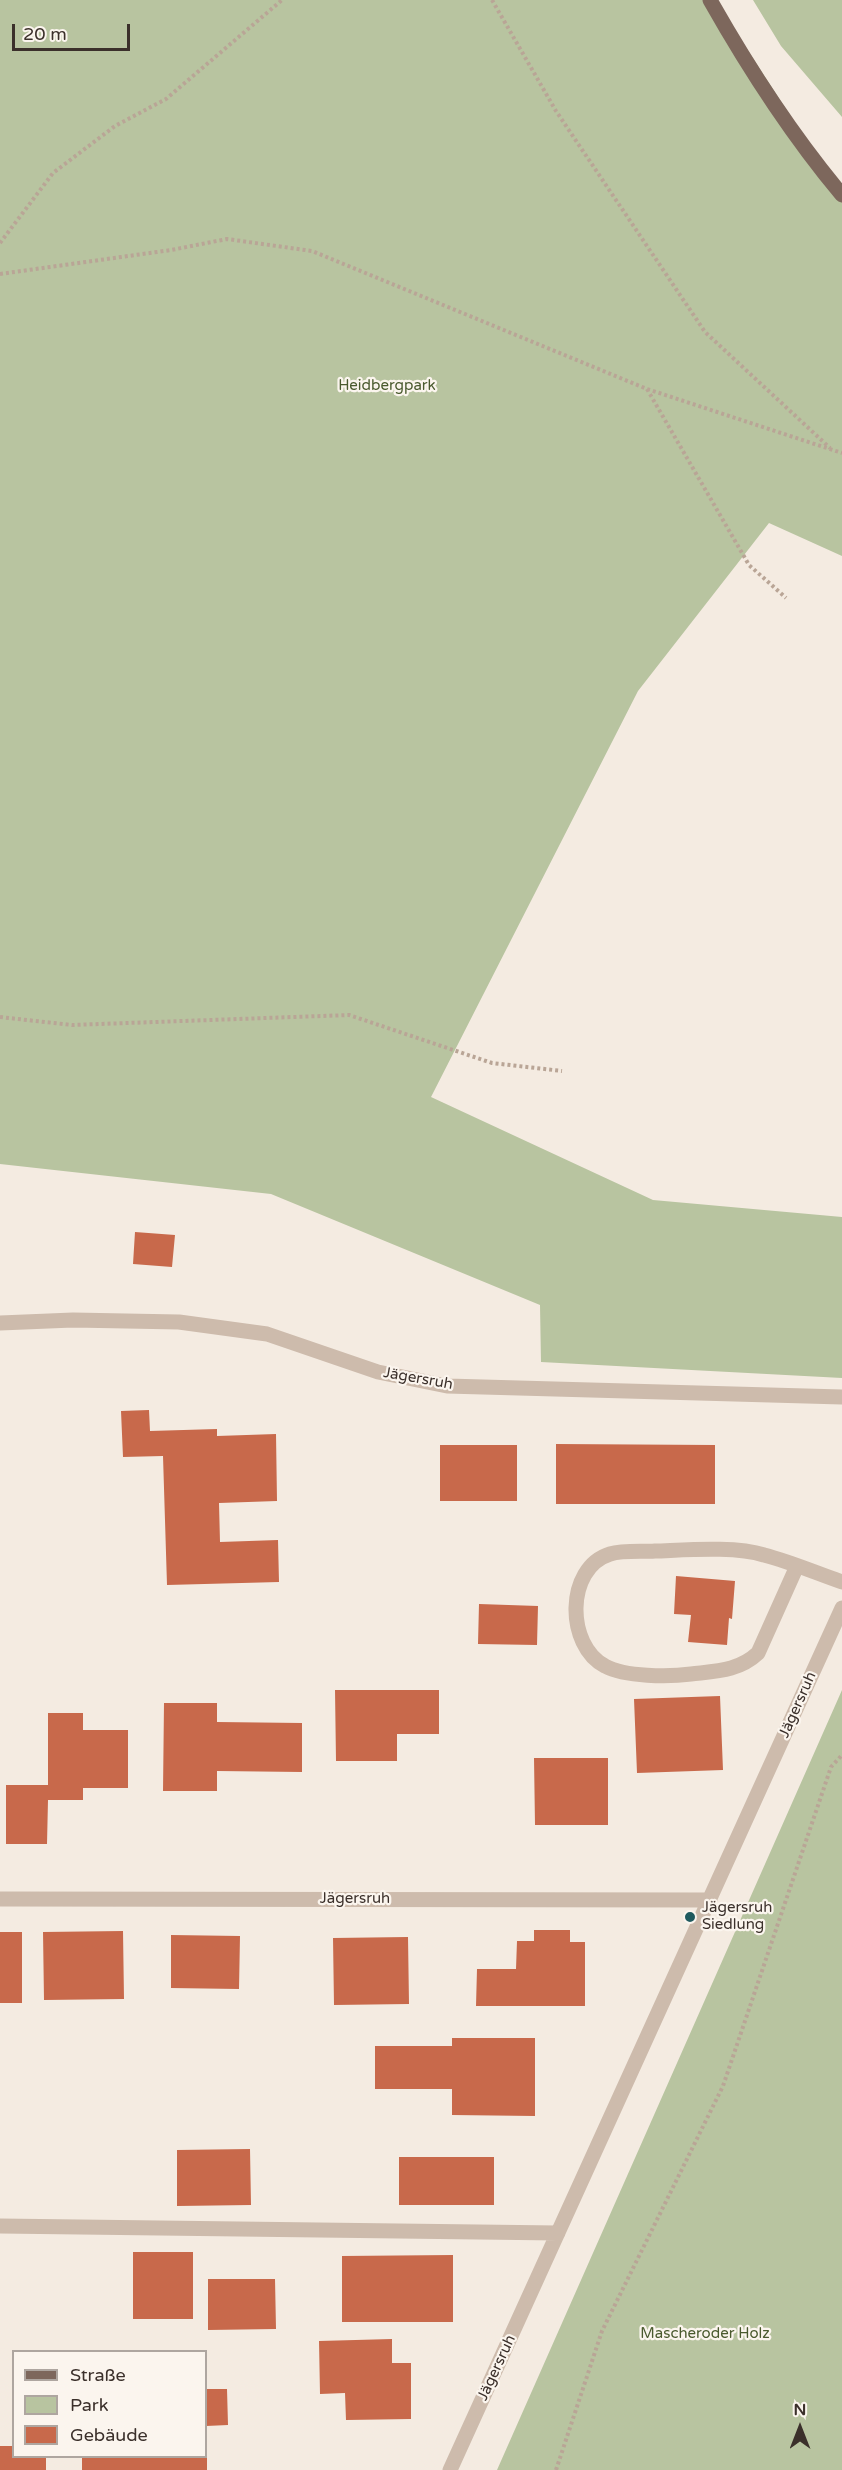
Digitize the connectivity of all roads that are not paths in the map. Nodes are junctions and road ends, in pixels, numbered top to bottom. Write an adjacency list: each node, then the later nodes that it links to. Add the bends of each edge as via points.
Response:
1 (710, 0): 2 (main road, via 752,74)
2 (842, 195)
3 (0, 1323): 4 (street, Jägersruh, via 179,1322 267,1334 378,1372 447,1386)
4 (842, 1397)
5 (797, 1566): 5 (street, via 762,1554 694,1549 610,1554 589,1566 578,1589 576,1617 585,1647 603,1666 620,1671 676,1676 727,1670 747,1663 758,1653); 6 (street)
6 (842, 1582)
7 (842, 1608): 9 (street, Jägersruh)
8 (0, 1899): 9 (street, Jägersruh)
9 (710, 1900): 11 (street, Jägersruh)
10 (0, 2226): 11 (street)
11 (558, 2233): 12 (street, Jägersruh)
12 (450, 2470)

